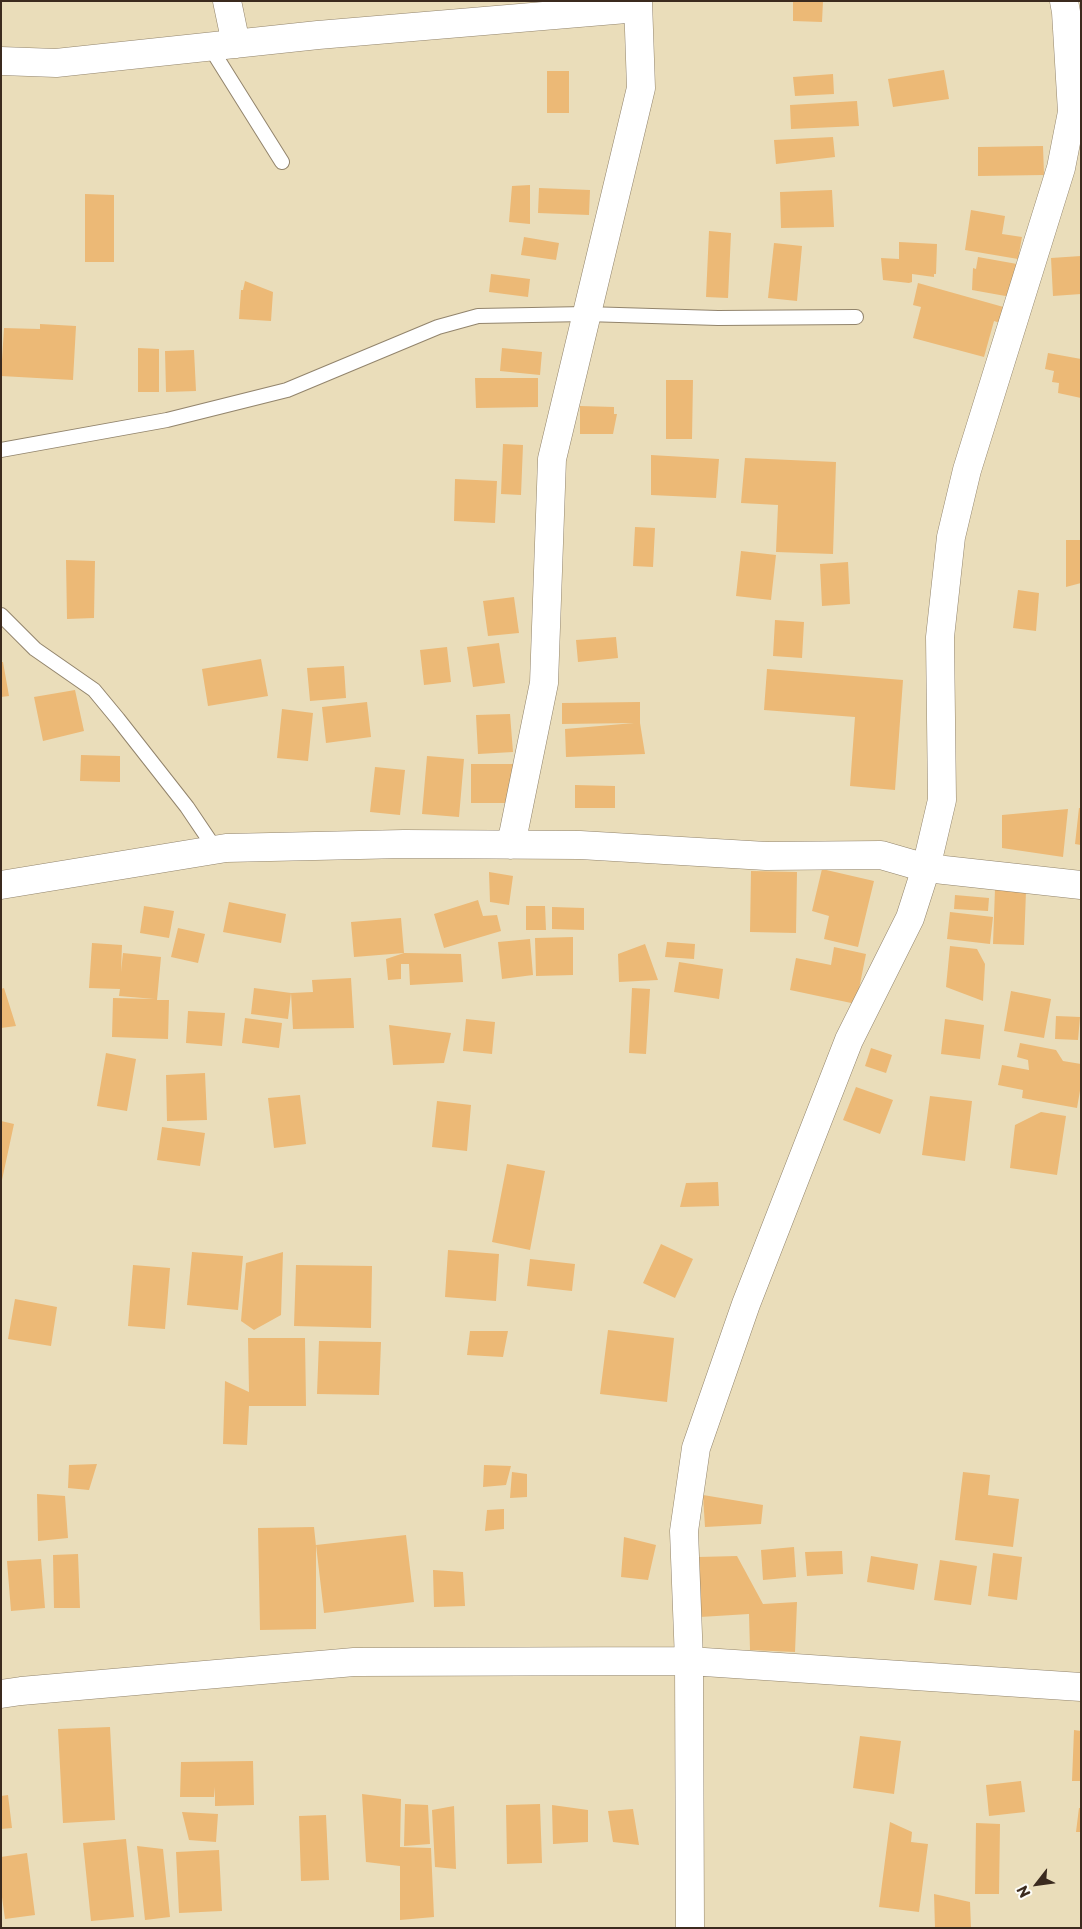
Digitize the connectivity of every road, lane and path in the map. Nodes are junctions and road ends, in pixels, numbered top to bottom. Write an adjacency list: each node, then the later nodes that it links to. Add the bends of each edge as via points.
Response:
1 (227, 1): 4 (street)
2 (1064, 1): 13 (street, via 1072,112 1061,168 967,470 951,537 940,637 942,800)
3 (638, 5): 4 (street); 7 (street, via 641,88)
4 (223, 45): 5 (street, via 56,63); 6 (lane)
5 (1, 61)
6 (282, 162)
7 (586, 314): 8 (lane, via 718,318); 9 (lane, via 478,316 438,327 287,390 167,420); 11 (street, via 552,459 544,683)
8 (856, 317)
9 (1, 450)
10 (1, 615): 12 (lane, via 35,649 94,690 188,807)
11 (511, 845): 12 (street, via 404,844); 13 (street, via 580,845 766,856 881,855)
12 (216, 850): 14 (street)
13 (926, 868): 15 (street); 16 (street, via 910,918 849,1040 746,1304 696,1448 684,1531)
14 (1, 885)
15 (1081, 885)
16 (689, 1661): 17 (street); 18 (street, via 354,1662); 19 (street)
17 (1081, 1687)
18 (1, 1694)
19 (690, 1928)

